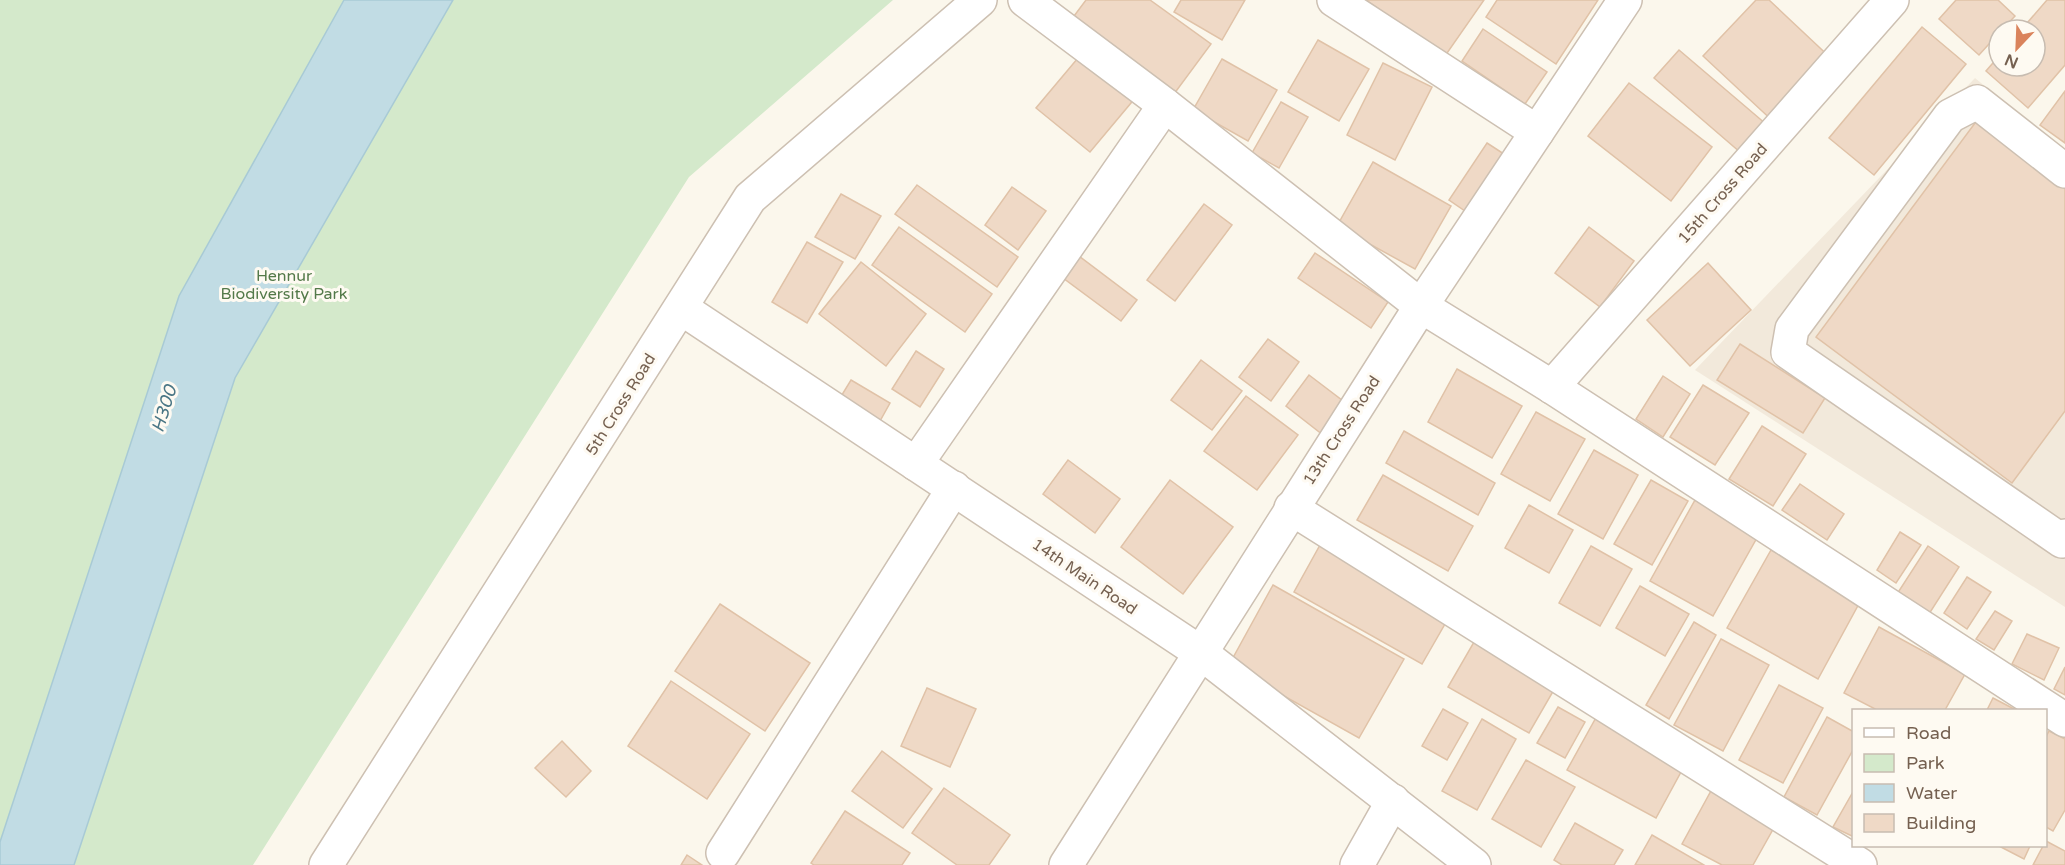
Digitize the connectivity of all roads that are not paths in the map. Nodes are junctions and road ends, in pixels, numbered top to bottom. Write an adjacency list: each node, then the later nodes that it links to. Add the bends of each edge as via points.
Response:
1 (980, 0): 10 (street, 5th Cross Road, via 750,198)
2 (1025, 0): 6 (street)
3 (1334, 0): 7 (street)
4 (1625, 0): 7 (street, 13th Cross Road)
5 (1893, 0): 11 (street, 15th Cross Road)
6 (1165, 105): 9 (street); 12 (street)
7 (1537, 132): 9 (street, 13th Cross Road)
8 (2065, 171): 15 (street, via 1977,102 1950,116 1792,329 1788,352 2062,541)
9 (1421, 306): 11 (street); 14 (street, 13th Cross Road)
10 (681, 308): 12 (street, 14th Main Road); 20 (street, 5th Cross Road)
11 (1552, 387): 17 (street)
12 (916, 464): 13 (street, 14th Main Road)
13 (954, 488): 16 (street, 14th Main Road); 19 (street)
14 (1291, 508): 16 (street, 13th Cross Road); 24 (street)
15 (2065, 536)
16 (1202, 653): 18 (street, 14th Main Road); 21 (street, 13th Cross Road)
17 (2065, 720)
18 (1393, 801): 22 (street); 23 (street, 14th Main Road)
19 (723, 853)
20 (326, 865)
21 (1066, 865)
22 (1357, 865)
23 (1474, 865)
24 (1860, 865)

